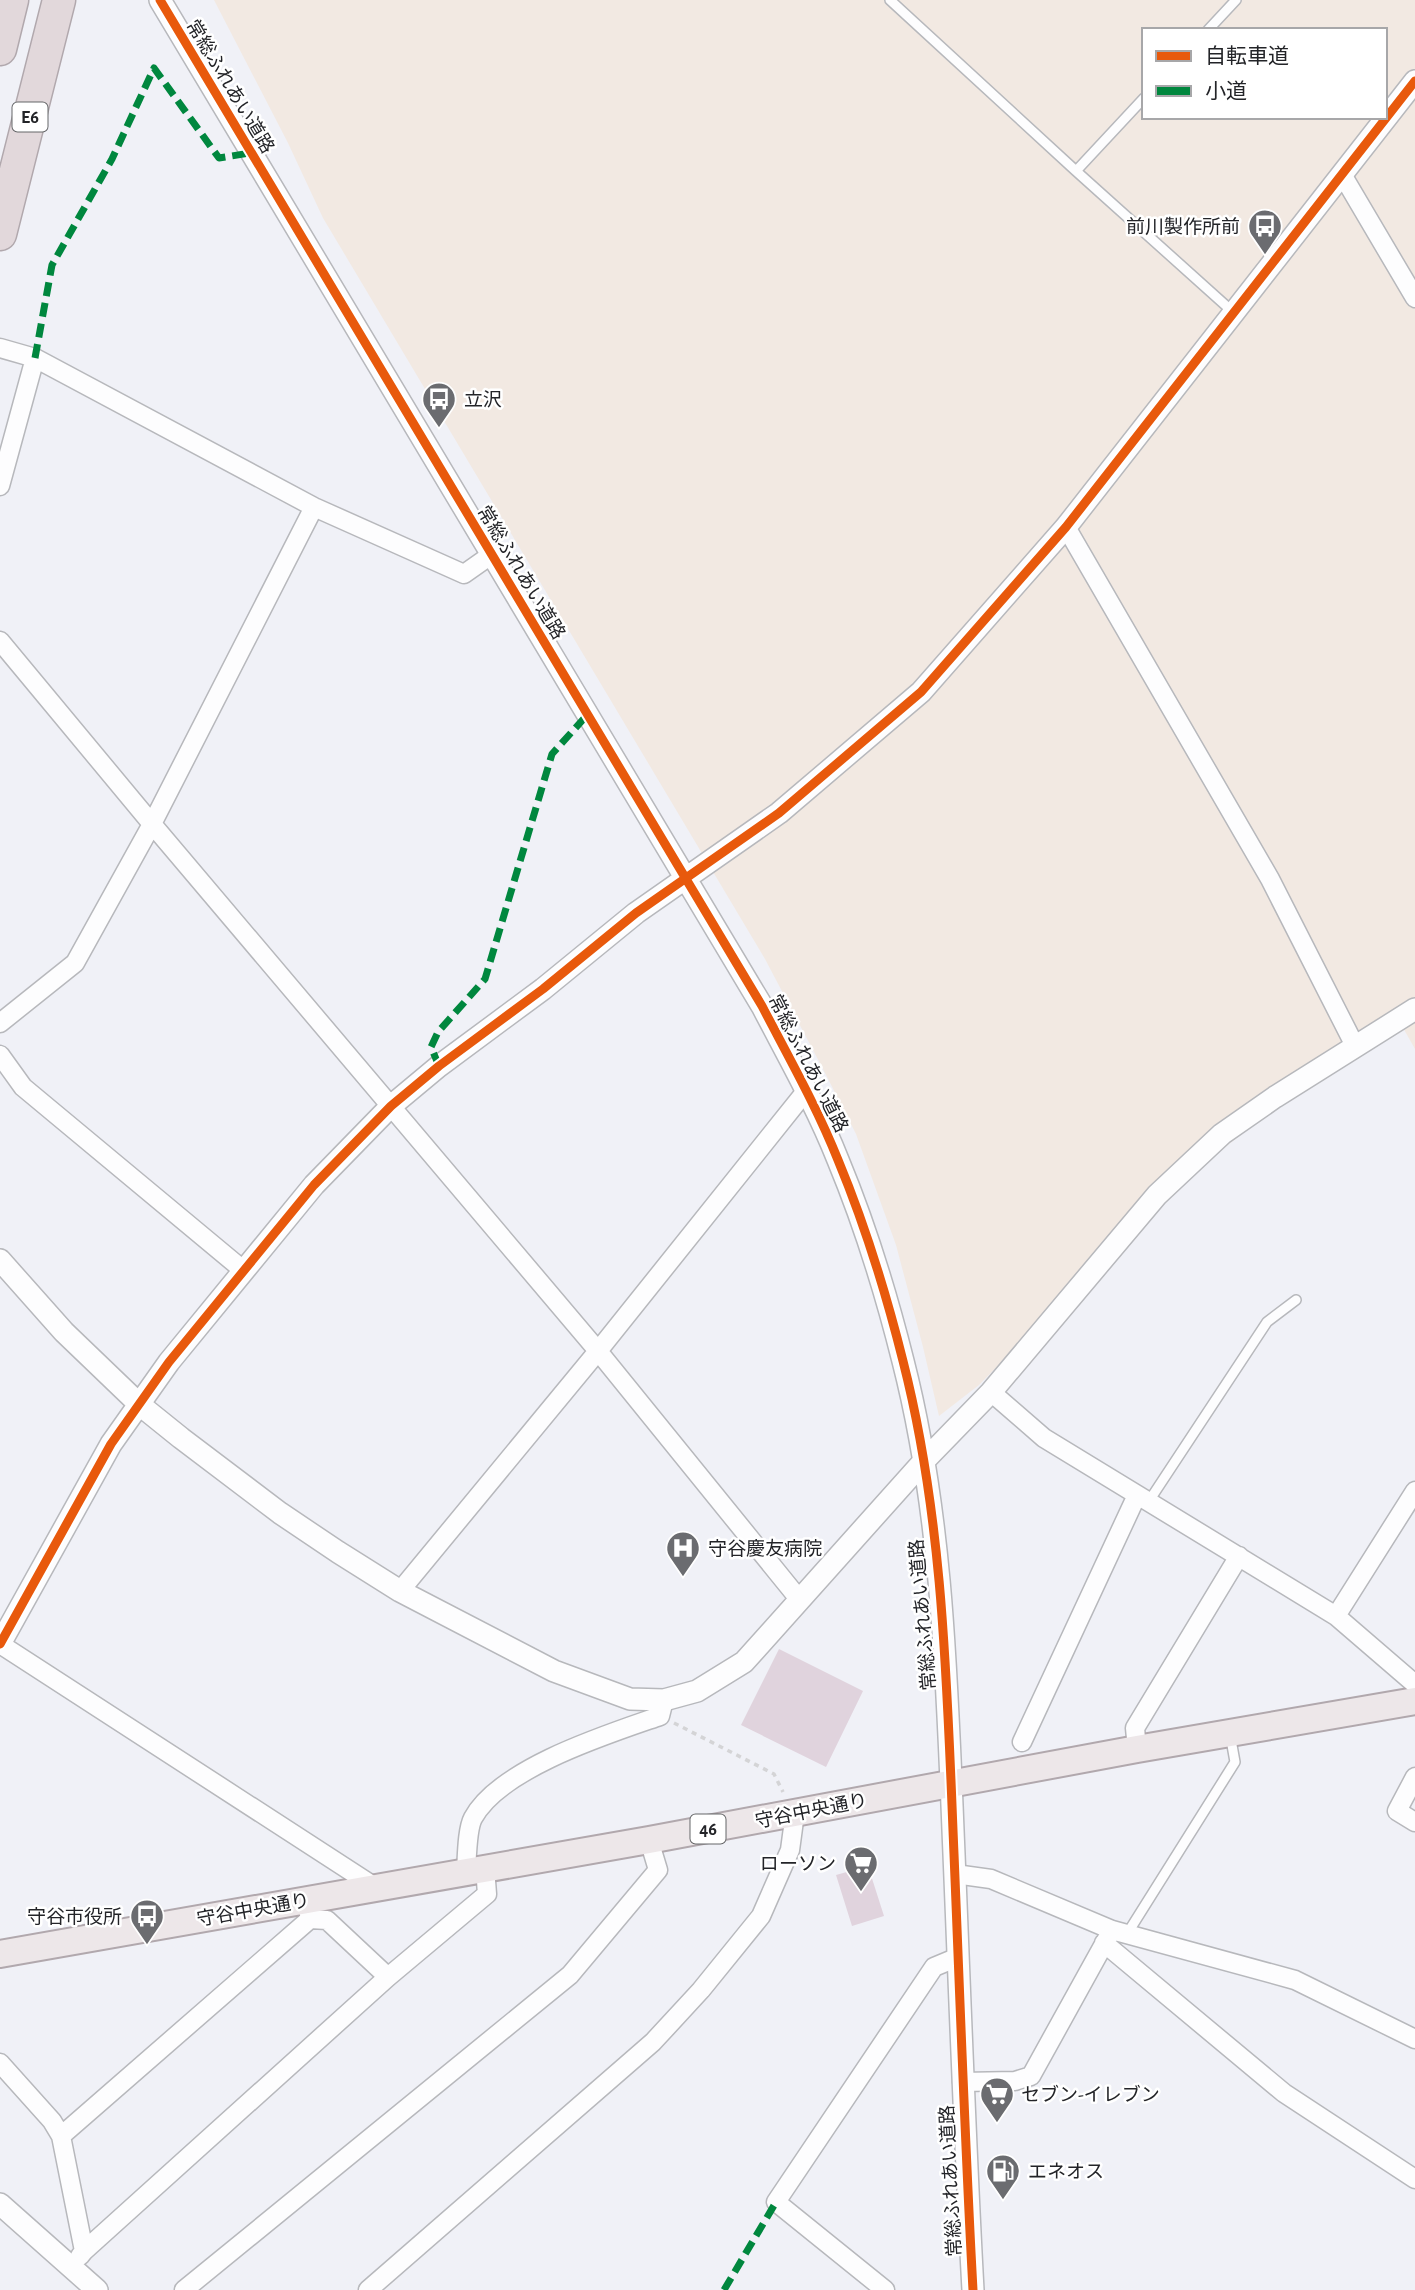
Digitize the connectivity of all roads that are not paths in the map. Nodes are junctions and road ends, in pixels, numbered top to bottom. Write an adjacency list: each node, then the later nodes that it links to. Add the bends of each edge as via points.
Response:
1 (12, 0): 7 (highway)
2 (59, 0): 14 (highway, E6)
3 (160, 0): 22 (street, 常総ふれあい道路)
4 (890, 0): 12 (lane)
5 (1236, 0): 6 (lane)
6 (1210, 28)
7 (0, 49)
8 (1415, 81): 10 (street)
9 (1142, 101): 12 (lane)
10 (1387, 118)
11 (1386, 119): 13 (street)
12 (1076, 171): 16 (lane)
13 (1343, 176): 15 (street); 16 (street)
14 (0, 233)
15 (1415, 298)
16 (1233, 312): 21 (street)
17 (0, 348): 18 (street)
18 (36, 358): 19 (street); 20 (street)
19 (0, 486)
20 (314, 507): 22 (street, via 464,574); 24 (street)
21 (1066, 527): 25 (street, via 921,692 779,813); 28 (street, via 1270,879)
22 (491, 555): 25 (street, 常総ふれあい道路)
23 (0, 641): 24 (street)
24 (152, 824): 27 (street, via 75,963); 31 (street)
25 (687, 878): 30 (street, 常総ふれあい道路); 31 (street)
26 (1415, 1009): 28 (street)
27 (0, 1023)
28 (1355, 1046): 36 (street, via 1222,1134 1157,1195)
29 (0, 1055): 33 (street, via 23,1087)
30 (806, 1091): 35 (street); 38 (street, 常総ふれあい道路, via 838,1159 868,1242 904,1362)
31 (391, 1106): 33 (street, via 314,1185); 35 (street)
32 (0, 1261): 37 (street, via 64,1332)
33 (243, 1270): 37 (street)
34 (1296, 1300): 40 (lane, via 1267,1322)
35 (598, 1350): 42 (street); 43 (street)
36 (991, 1392): 38 (street); 40 (street, via 1044,1438)
37 (140, 1405): 42 (street, via 280,1513); 45 (street, via 111,1444)
38 (923, 1462): 43 (street); 53 (street, 常総ふれあい道路, via 942,1615)
39 (1415, 1490): 44 (street)
40 (1143, 1498): 41 (street); 50 (street)
41 (1239, 1556): 44 (street); 51 (street, via 1135,1728)
42 (400, 1591): 48 (street, via 554,1671)
43 (799, 1599): 48 (street, via 744,1662)
44 (1336, 1616): 46 (street)
45 (0, 1644): 59 (street)
46 (1415, 1684)
47 (1415, 1701): 49 (main road, 守谷中央通り / 46)
48 (662, 1708): 57 (street, via 525,1772 488,1798 471,1820)
49 (1230, 1733): 51 (main road, 守谷中央通り / 46); 61 (lane, via 1235,1762)
50 (1022, 1742)
51 (1137, 1749): 53 (main road, 守谷中央通り / 46)
52 (1415, 1776): 55 (street, via 1397,1811)
53 (951, 1784): 54 (main road, 守谷中央通り / 46); 58 (street, 常総ふれあい道路)
54 (795, 1813): 56 (main road, 守谷中央通り / 46); 74 (street, via 790,1850 761,1916 701,1990 653,2042)
55 (1415, 1822)
56 (649, 1840): 57 (main road, 守谷中央通り / 46); 73 (street, via 658,1870 570,1975)
57 (475, 1870): 59 (main road, 守谷中央通り / 46); 64 (street, via 487,1894)
58 (955, 1874): 61 (street, via 991,1879); 63 (street, 常総ふれあい道路)
59 (375, 1887): 60 (main road, 守谷中央通り / 46)
60 (308, 1910): 62 (main road, 守谷中央通り / 46); 64 (street, via 327,1920); 68 (street)
61 (1114, 1936): 65 (street, via 1295,1980); 67 (street, via 1031,2076 1015,2081); 69 (street, via 1284,2093)
62 (0, 1954)
63 (958, 1957): 67 (street, 常総ふれあい道路); 75 (street, via 934,1967 776,2202)
64 (388, 1977): 71 (street)
65 (1415, 2039)
66 (0, 2063): 68 (street)
67 (962, 2082): 76 (street, 常総ふれあい道路)
68 (61, 2136): 71 (street)
69 (1415, 2179)
70 (0, 2204): 71 (street)
71 (77, 2259): 72 (street)
72 (97, 2290)
73 (184, 2290)
74 (368, 2290)
75 (885, 2290)
76 (973, 2290)

